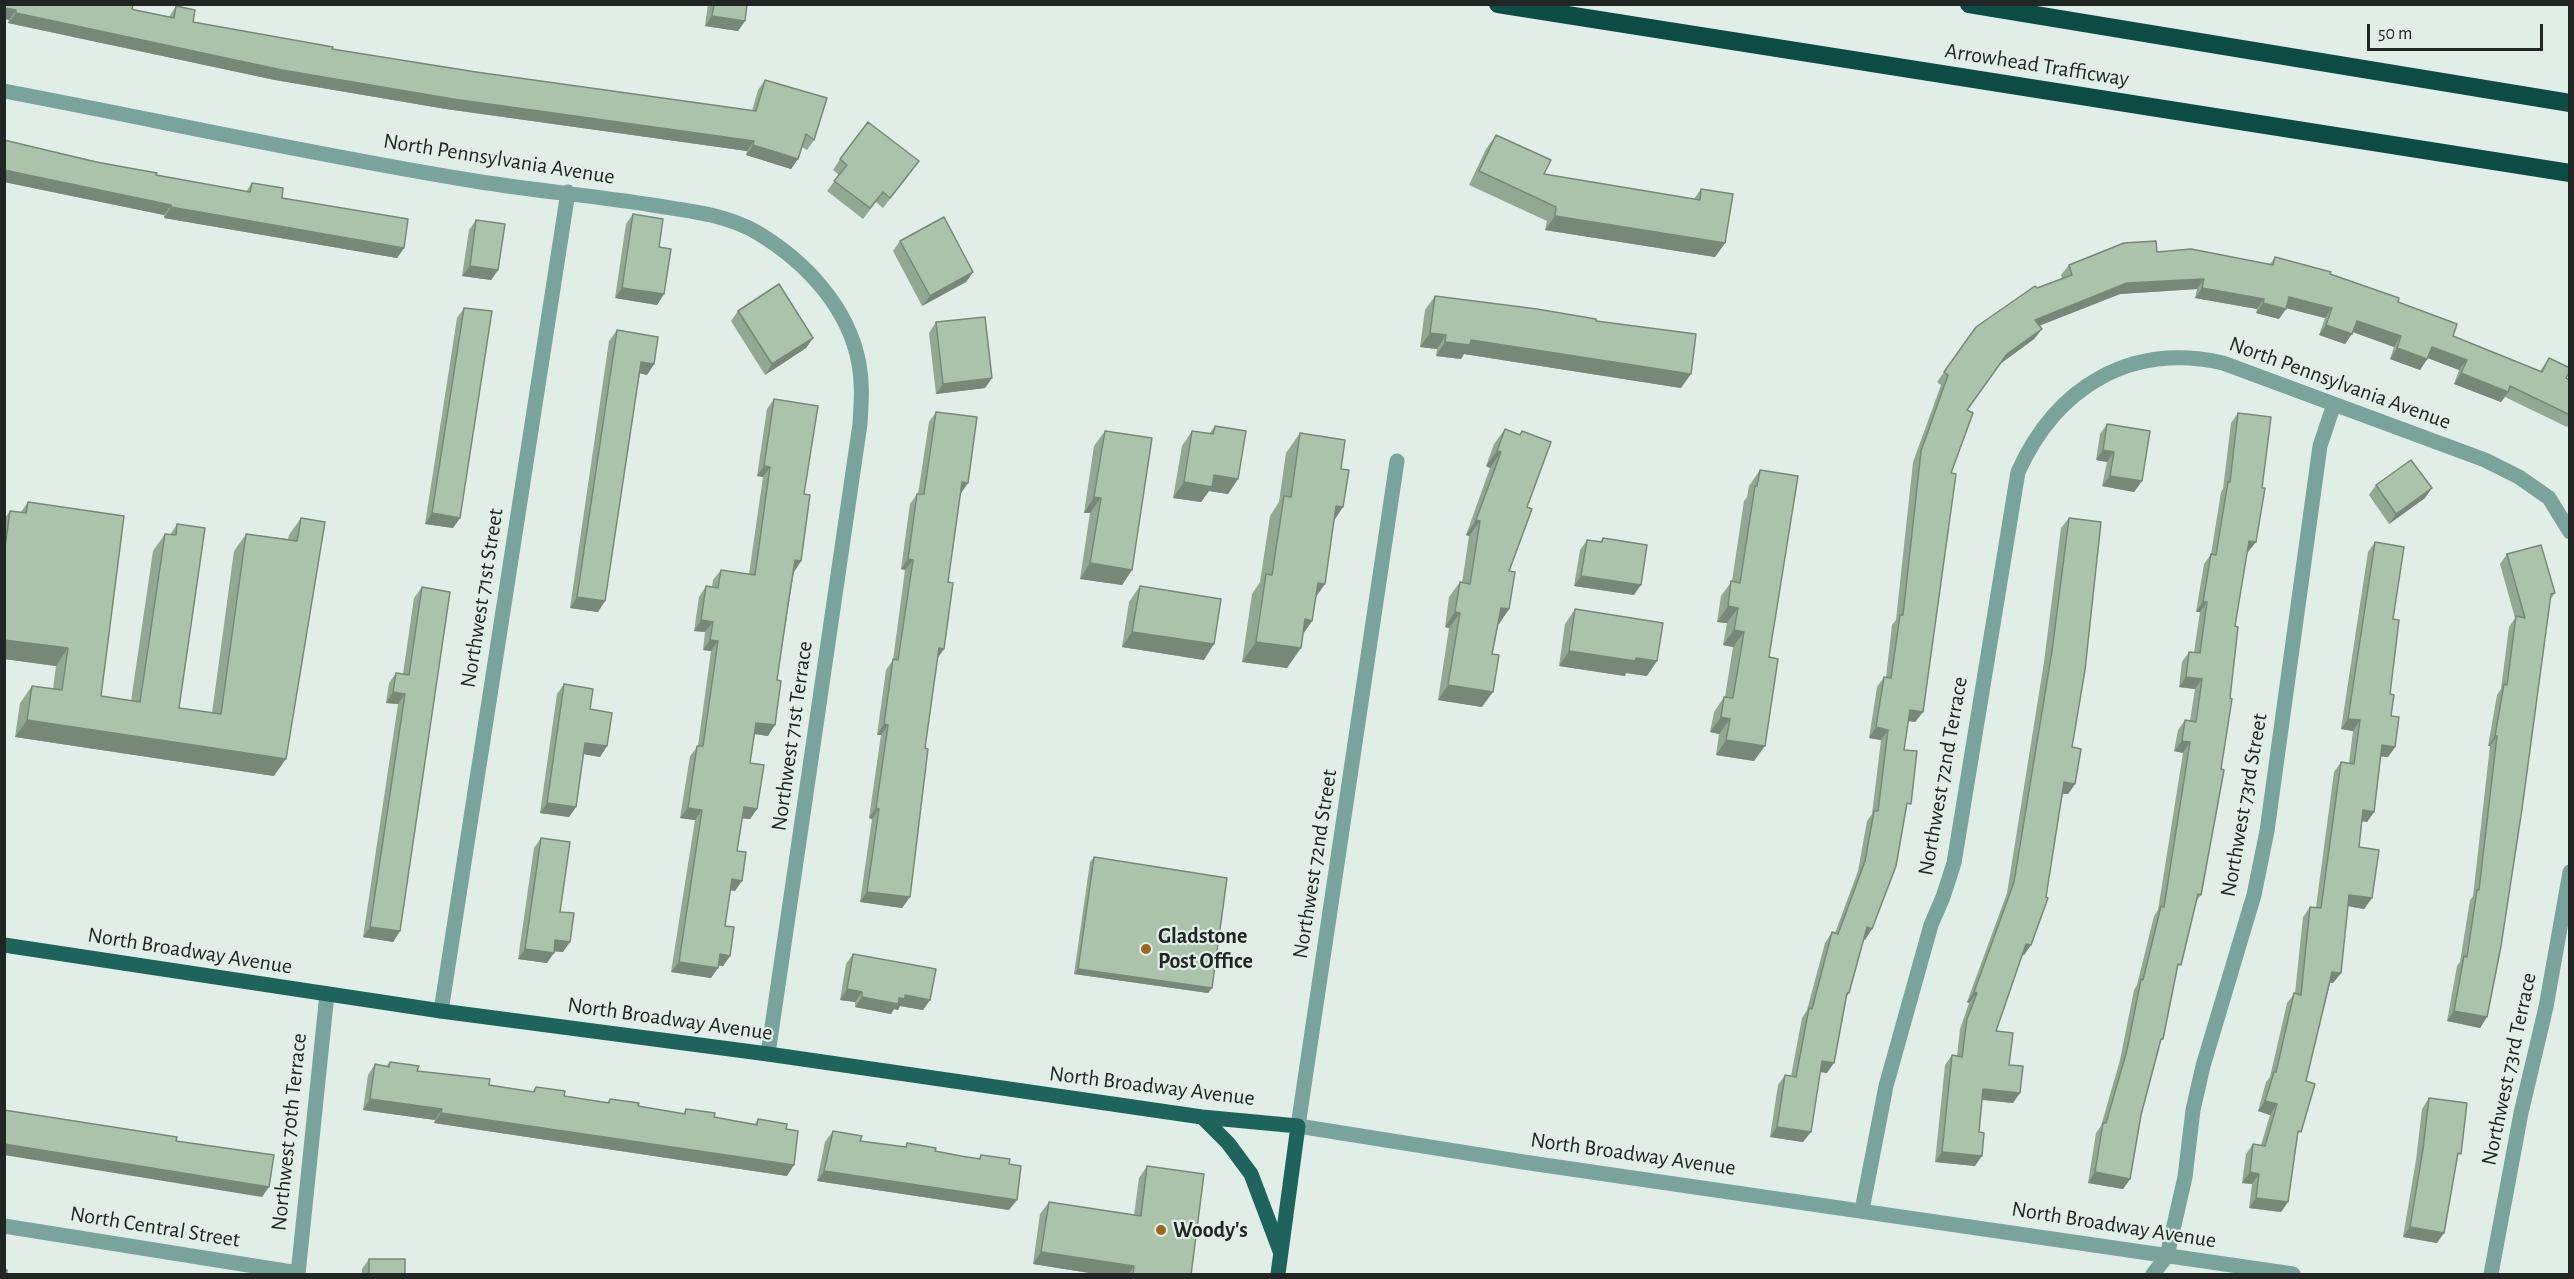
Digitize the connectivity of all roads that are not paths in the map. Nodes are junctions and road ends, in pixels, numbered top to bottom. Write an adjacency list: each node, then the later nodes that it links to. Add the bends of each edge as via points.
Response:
1 (1498, 4): 5 (highway, Arrowhead Trafficway)
2 (1969, 4): 4 (highway)
3 (4, 91): 6 (street, North Pennsylvania Avenue, via 464,180)
4 (2570, 103)
5 (2570, 172)
6 (568, 192): 9 (street, North Pennsylvania Avenue, via 719,216 757,232 785,252 820,283 843,318 859,362); 15 (street, Northwest 71st Street)
7 (2072, 396): 8 (street, North Pennsylvania Avenue, via 2120,369 2149,360 2179,358 2223,363); 19 (street, Northwest 72nd Terrace, via 2047,420 2018,472 1954,863 1886,1086)
8 (2334, 404): 11 (street, North Pennsylvania Avenue, via 2485,460 2519,477 2549,498); 22 (street, Northwest 73rd Street, via 2320,446 2267,831 2253,895 2203,1066)
9 (860, 424): 16 (street, Northwest 71st Terrace)
10 (1397, 461): 18 (street, Northwest 72nd Street)
11 (2570, 532)
12 (2570, 872): 27 (street, Northwest 73rd Terrace)
13 (4, 945): 14 (main road, North Broadway Avenue)
14 (327, 994): 15 (main road, North Broadway Avenue); 23 (street, Northwest 70th Terrace)
15 (441, 1011): 16 (main road, North Broadway Avenue)
16 (768, 1054): 17 (main road, North Broadway Avenue)
17 (1202, 1117): 18 (main road, North Broadway Avenue); 21 (main road, via 1251,1174)
18 (1298, 1126): 19 (street, North Broadway Avenue); 21 (main road, Northwest 72nd Street)
19 (1862, 1210): 22 (street, North Broadway Avenue)
20 (4, 1226): 23 (street, North Central Street)
21 (1281, 1254): 24 (main road, Northwest 72nd Street)
22 (2167, 1256): 25 (street, Northwest 73rd Street); 26 (street, North Broadway Avenue)
23 (298, 1274)
24 (1278, 1275)
25 (2153, 1275)
26 (2293, 1275)
27 (2491, 1275)

